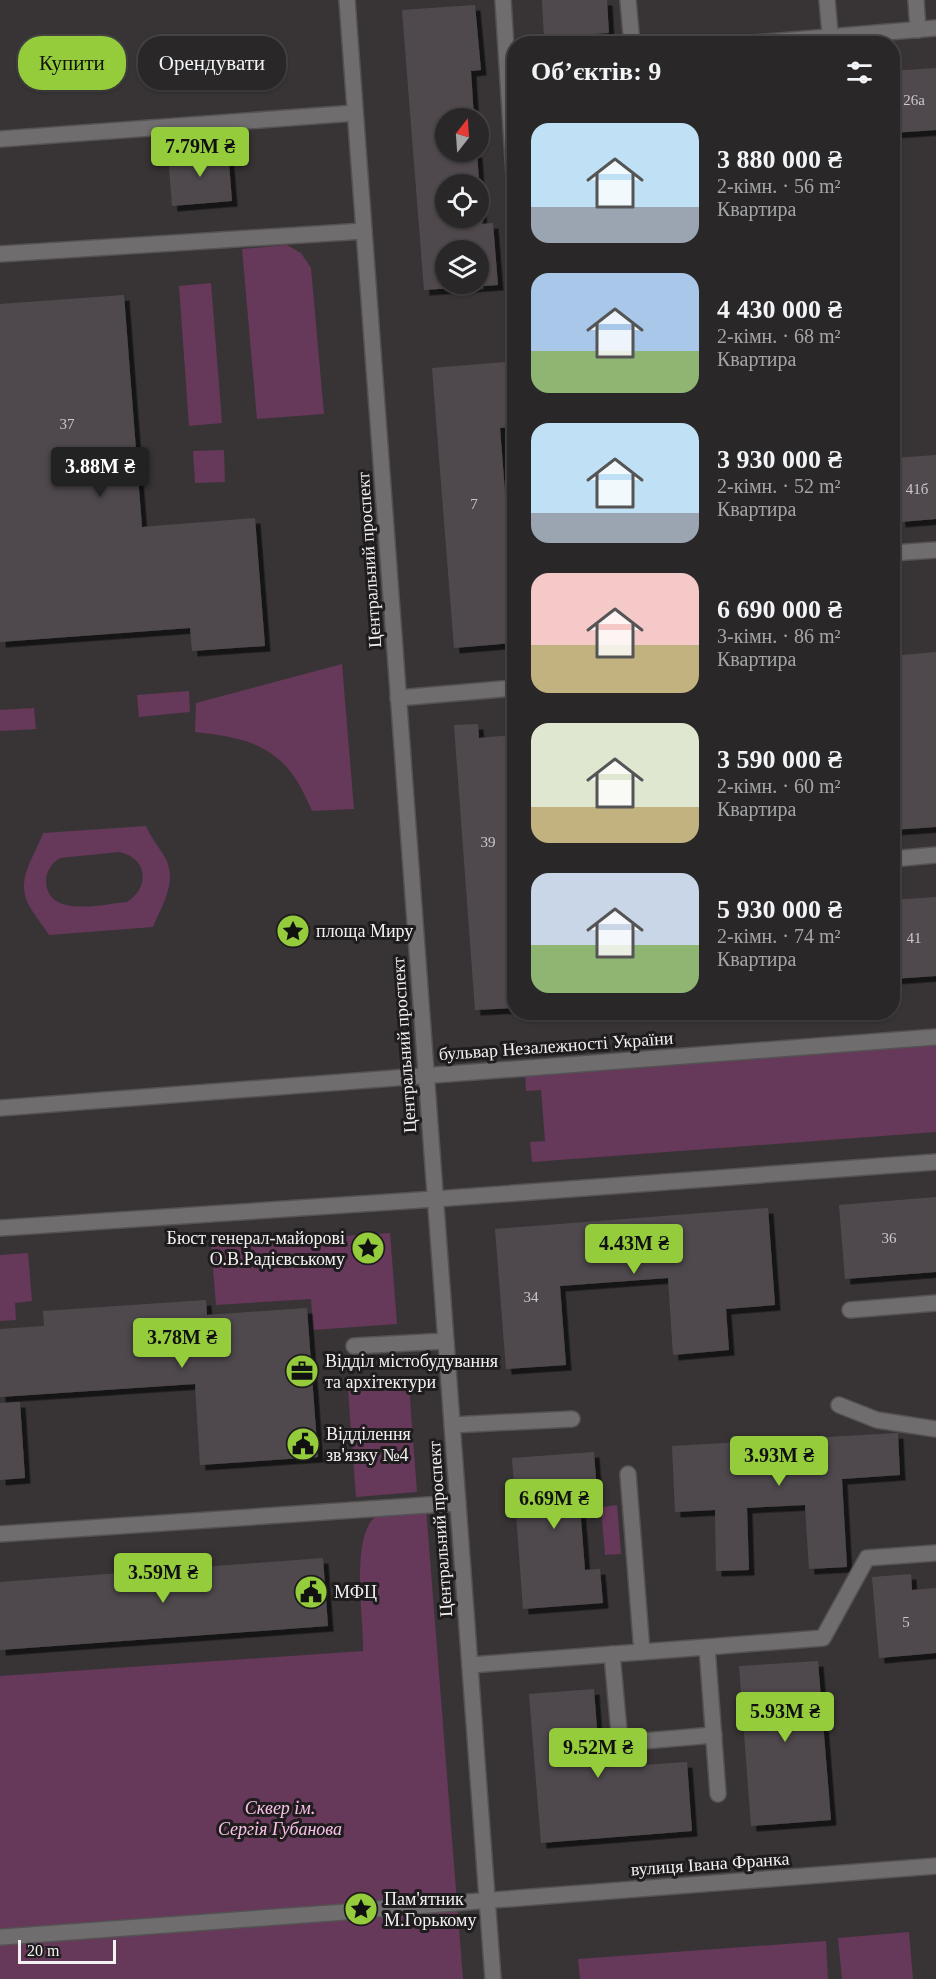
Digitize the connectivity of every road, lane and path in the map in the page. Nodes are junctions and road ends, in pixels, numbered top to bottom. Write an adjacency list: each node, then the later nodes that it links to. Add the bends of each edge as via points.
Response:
1 (347, 0): 12 (street, Центральний проспект)
2 (503, 0): 8 (street)
3 (628, 0): 9 (street)
4 (827, 0): 10 (street)
5 (916, 0): 7 (street)
6 (936, 28): 7 (street)
7 (918, 30): 11 (street)
8 (508, 36)
9 (631, 36)
10 (831, 36)
11 (866, 36)
12 (355, 114): 13 (street); 14 (street, Центральний проспект)
13 (0, 139)
14 (364, 231): 15 (street); 19 (street, Центральний проспект)
15 (0, 254)
16 (936, 550): 17 (street)
17 (900, 552)
18 (507, 689): 19 (street)
19 (398, 698): 23 (street, Центральний проспект)
20 (936, 855): 21 (street)
21 (900, 858)
22 (936, 1037): 23 (street, бульвар Незалежності України)
23 (427, 1076): 24 (street, бульвар Незалежності України); 26 (street, Центральний проспект)
24 (0, 1108)
25 (936, 1162): 26 (street)
26 (435, 1199): 27 (street); 30 (street, Центральний проспект)
27 (0, 1228)
28 (936, 1303): 29 (street)
29 (850, 1310)
30 (446, 1341): 31 (street); 34 (street, Центральний проспект)
31 (354, 1346)
32 (839, 1405): 35 (street, via 877,1420)
33 (572, 1419): 34 (street)
34 (452, 1425): 37 (street, Центральний проспект)
35 (936, 1430)
36 (628, 1474): 41 (street)
37 (458, 1503): 38 (street); 43 (street, Центральний проспект)
38 (0, 1534)
39 (936, 1553): 40 (street, via 867,1558 823,1638)
40 (707, 1647): 41 (street); 44 (street)
41 (642, 1652): 42 (street)
42 (612, 1654): 43 (street); 44 (street, via 620,1743)
43 (470, 1665): 47 (street, Центральний проспект)
44 (714, 1735): 45 (street)
45 (718, 1794)
46 (936, 1866): 47 (street, вулиця Івана Франка)
47 (488, 1900): 48 (street, вулиця Івана Франка); 51 (street, Центральний проспект)
48 (376, 1909)
49 (345, 1912): 50 (street)
50 (2, 1937)
51 (493, 1979)

